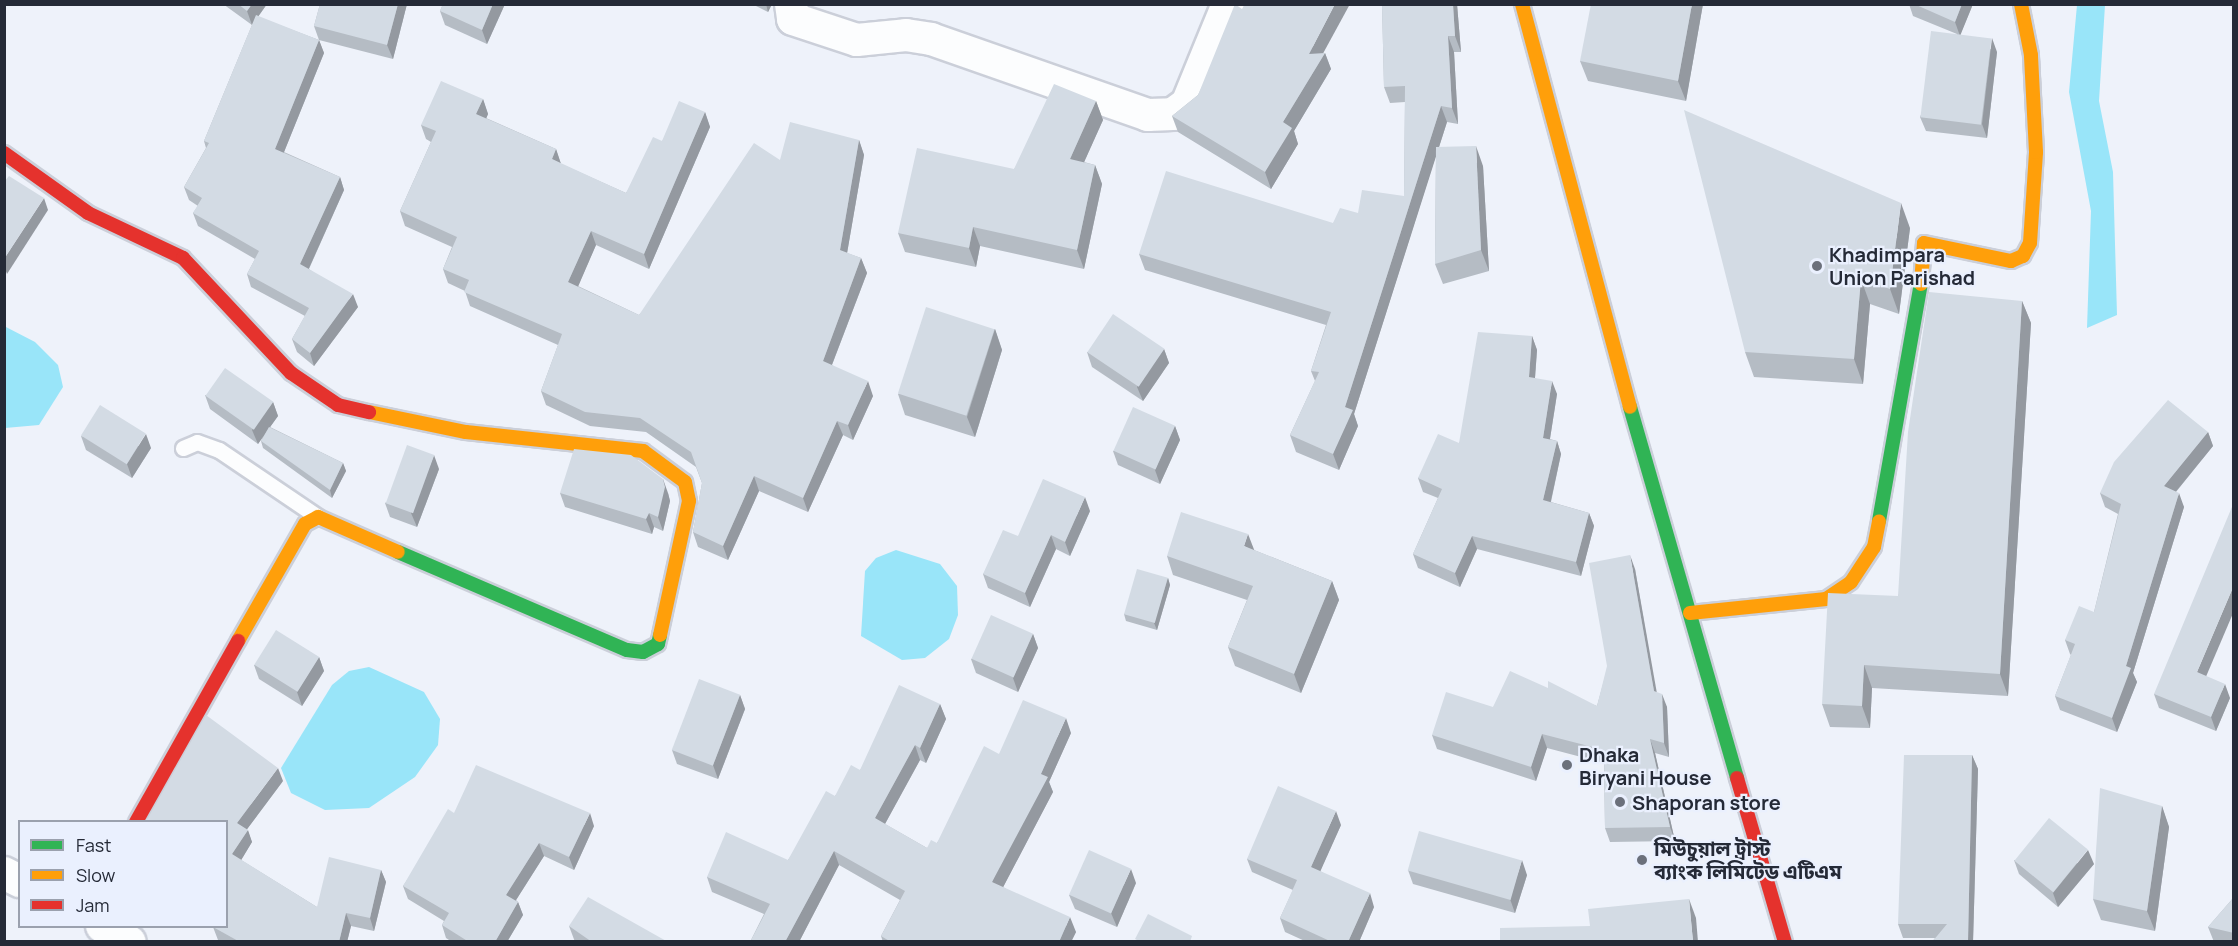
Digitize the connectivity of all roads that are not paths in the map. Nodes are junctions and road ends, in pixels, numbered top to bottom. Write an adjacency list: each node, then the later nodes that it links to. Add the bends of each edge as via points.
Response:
1 (791, 4): 2 (street, via 793,19 857,40 906,34 931,39 1148,115 1173,114 1187,104)
2 (1228, 4)
3 (1522, 4): 8 (main road)
4 (2021, 4): 8 (main road, via 2031,55 2036,152 2030,243 2023,256 2011,261 1924,243 1920,306 1875,547 1851,582 1826,598)
5 (4, 153): 7 (main road, via 88,213 183,258 291,373 338,405 466,432 643,451 685,482 689,501 658,644 643,652 627,650)
6 (183, 448): 7 (lane, via 197,441 219,450)
7 (318, 517): 9 (main road, via 297,534)
8 (1690, 613): 14 (main road)
9 (137, 820)
10 (4, 873): 11 (street)
11 (18, 880)
12 (104, 928): 13 (street)
13 (130, 942)
14 (1785, 942)

